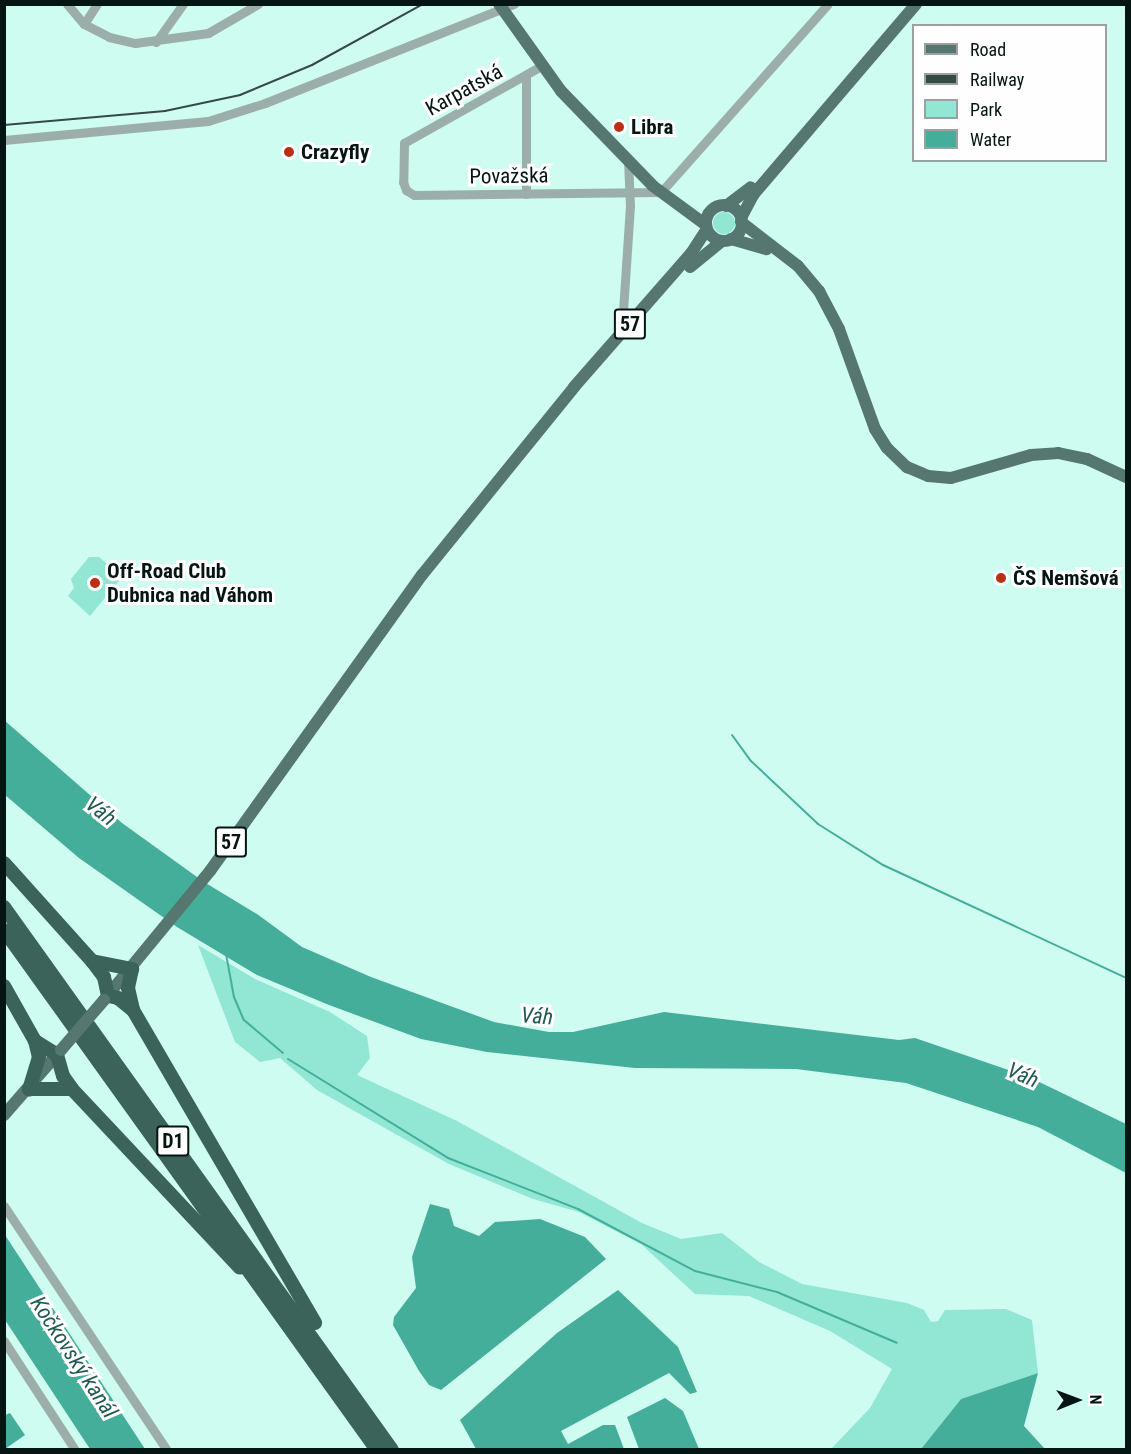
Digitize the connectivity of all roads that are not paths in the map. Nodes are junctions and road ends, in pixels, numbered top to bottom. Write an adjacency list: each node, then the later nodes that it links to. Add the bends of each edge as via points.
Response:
1 (67, 4): 8 (street)
2 (98, 4): 8 (street)
3 (183, 4): 9 (street)
4 (258, 4): 9 (street, via 208,33)
5 (828, 4): 18 (street)
6 (916, 4): 11 (main road, 57)
7 (506, 6): 10 (main road); 13 (street, via 256,107 208,121)
8 (84, 24): 9 (street, via 109,37 135,43)
9 (156, 42)
10 (541, 66): 12 (street, Karpatská); 15 (main road)
11 (859, 70): 19 (main road, 57, via 847,78 741,198); 20 (main road, 57, via 852,84 753,195)
12 (526, 76): 14 (street, Karpatská); 17 (street)
13 (4, 140)
14 (404, 143): 17 (street, Považská, via 403,182 414,195)
15 (628, 160): 16 (street); 18 (main road)
16 (629, 191): 17 (street, Považská); 18 (street, Považská); 24 (street)
17 (526, 194)
18 (664, 194): 19 (main road, via 696,206); 21 (main road)
19 (721, 206): 20 (main road); 21 (main road, 57, via 707,216)
20 (741, 220): 22 (main road, 57); 23 (main road)
21 (706, 227): 22 (main road); 25 (main road, 57, via 677,270)
22 (726, 240): 23 (main road); 25 (main road, 57, via 698,257 579,392)
23 (782, 255): 26 (main road, via 798,266 823,297 839,329 875,429 887,448 907,467 928,476 951,478 1031,455 1058,453 1087,459)
24 (623, 311)
25 (569, 397): 31 (main road, 57, via 422,575 222,854)
26 (1126, 477)
27 (4, 863): 30 (highway)
28 (4, 907): 43 (highway, D1)
29 (4, 930): 41 (highway, D1)
30 (92, 961): 31 (highway); 33 (highway, via 104,977)
31 (134, 966): 33 (main road, 57); 34 (highway, via 128,988)
32 (4, 986): 35 (highway)
33 (106, 998): 34 (highway, via 118,998); 36 (main road, 57, bridge)
34 (133, 1010): 43 (highway, via 335,1355)
35 (35, 1041): 36 (highway); 37 (highway, via 39,1064)
36 (59, 1053): 37 (main road, 57); 38 (highway, via 63,1076)
37 (29, 1089): 38 (highway); 39 (main road, 57)
38 (72, 1089): 41 (highway)
39 (7, 1113)
40 (4, 1206): 45 (street)
41 (284, 1316): 46 (highway, D1)
42 (4, 1341): 44 (street)
43 (341, 1375): 47 (highway, D1)
44 (75, 1449)
45 (167, 1449)
46 (377, 1449)
47 (392, 1449)

